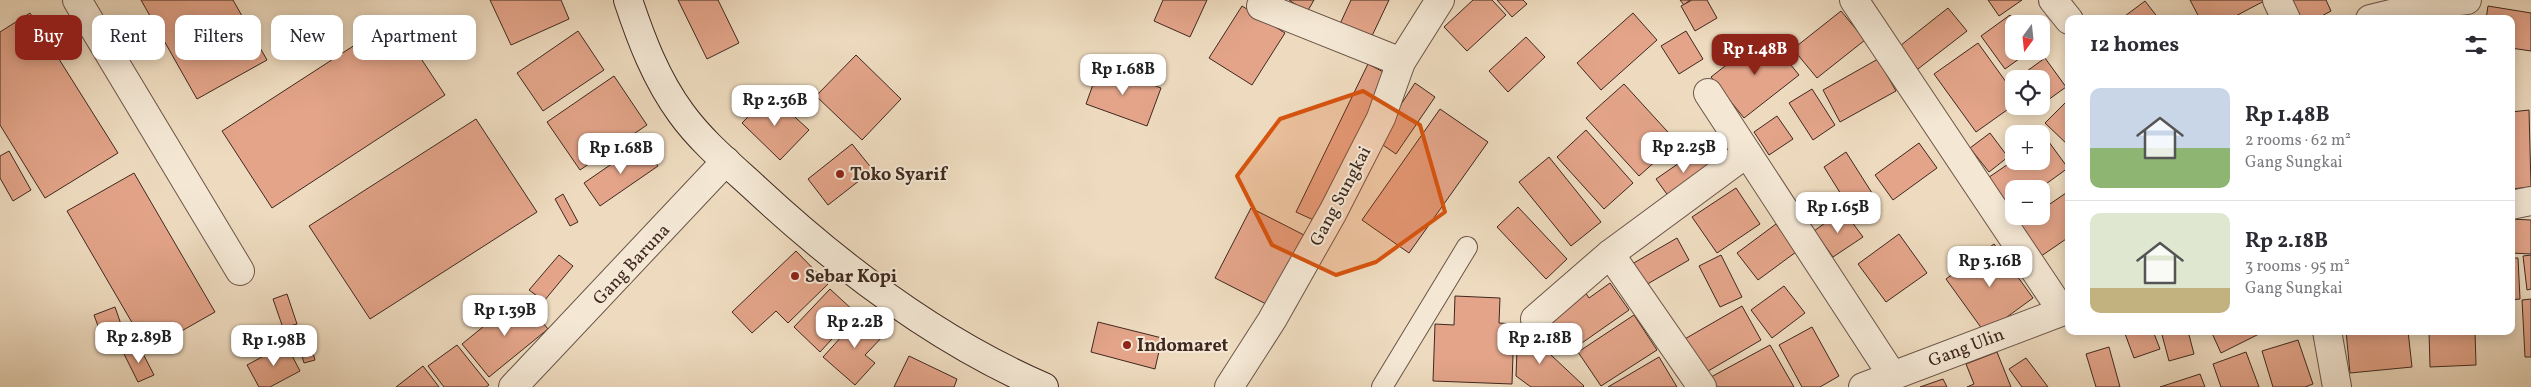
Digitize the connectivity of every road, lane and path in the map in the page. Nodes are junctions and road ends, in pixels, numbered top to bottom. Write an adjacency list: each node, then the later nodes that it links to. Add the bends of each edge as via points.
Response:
1 (77, 0): 20 (street)
2 (628, 0): 15 (street, via 641,40 681,113)
3 (1440, 0): 12 (street, Gang Sungkai)
4 (1854, 0): 21 (street)
5 (2053, 0): 9 (street)
6 (2277, 0): 10 (street)
7 (2467, 0): 11 (street)
8 (1262, 6): 12 (street)
9 (2065, 15)
10 (2284, 15)
11 (2387, 15)
12 (1401, 62): 27 (street, Gang Sungkai, via 1381,118 1333,212 1267,328)
13 (1708, 93): 14 (street)
14 (1747, 153): 19 (street); 24 (street)
15 (726, 162): 25 (street, Gang Baruna); 26 (street, via 779,211 866,282 968,349)
16 (2531, 201): 17 (street)
17 (2515, 204)
18 (1467, 247): 28 (lane)
19 (1610, 254): 22 (street); 29 (street)
20 (240, 271)
21 (2065, 310): 24 (street, Gang Ulin)
22 (1536, 319)
23 (2328, 335): 31 (street)
24 (1892, 375): 30 (street, Gang Ulin)
25 (513, 387)
26 (1044, 387)
27 (1229, 387)
28 (1382, 387)
29 (1702, 387)
30 (1863, 387)
31 (2337, 387)

